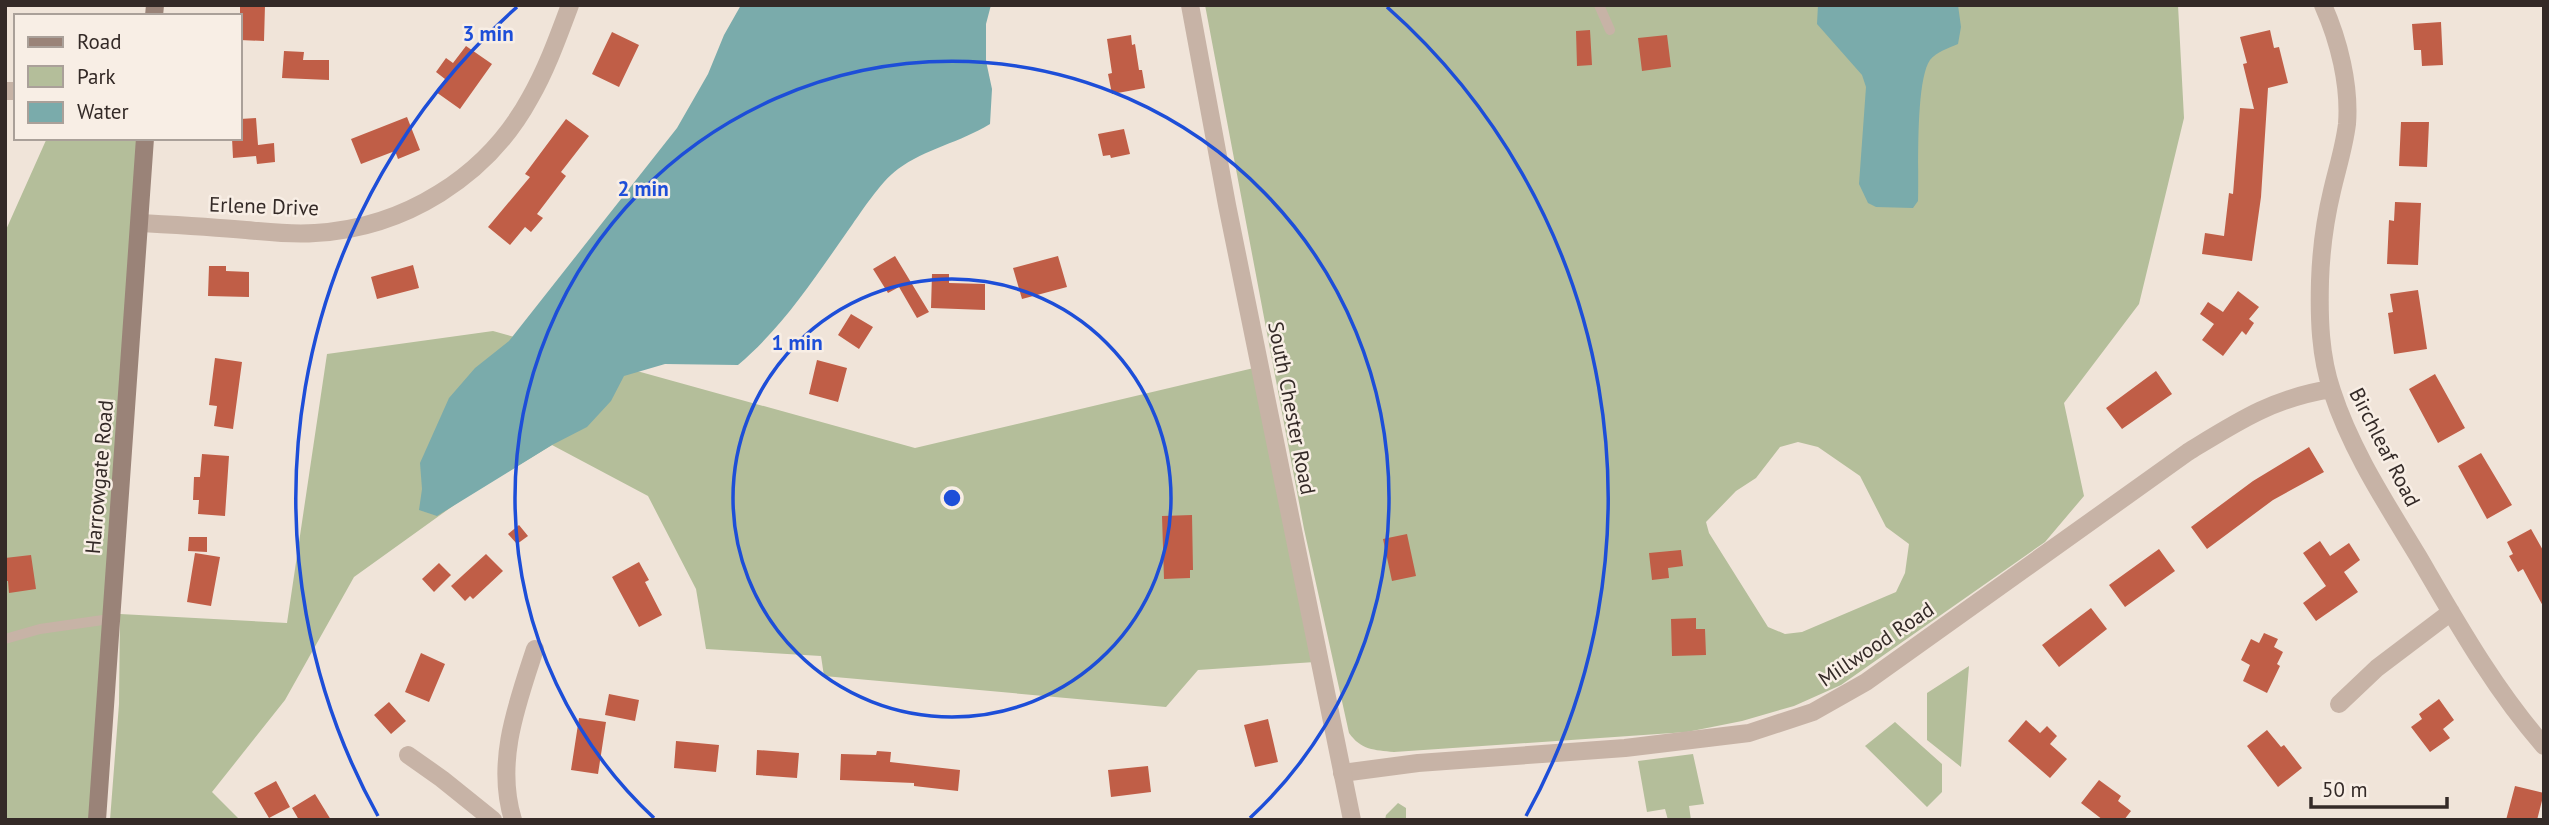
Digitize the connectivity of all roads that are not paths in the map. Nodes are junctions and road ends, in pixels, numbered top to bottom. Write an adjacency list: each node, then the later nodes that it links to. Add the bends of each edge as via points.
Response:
1 (570, 5): 7 (street, Erlene Drive, via 546,68 508,132 463,178 416,207 350,229 316,233)
2 (1190, 5): 16 (street, South Chester Road)
3 (1600, 5): 5 (lane)
4 (2323, 5): 8 (street, Birchleaf Road, via 2340,53 2347,112 2320,279 2322,342)
5 (1610, 30)
6 (145, 140): 7 (main road, Harrowgate Road)
7 (140, 223): 10 (main road, Harrowgate Road)
8 (2331, 389): 9 (street, Birchleaf Road, via 2368,472); 16 (street, Millwood Road, via 2273,403 2198,446 1866,682 1814,712 1717,739)
9 (2451, 611): 13 (street); 14 (street, Birchleaf Road)
10 (110, 619): 11 (lane); 17 (main road, Harrowgate Road)
11 (5, 639)
12 (535, 649): 19 (street, via 506,754)
13 (2339, 704)
14 (2544, 746)
15 (408, 755): 18 (street)
16 (1342, 773): 20 (street, South Chester Road)
17 (97, 820)
18 (493, 820)
19 (513, 820)
20 (1352, 820)

